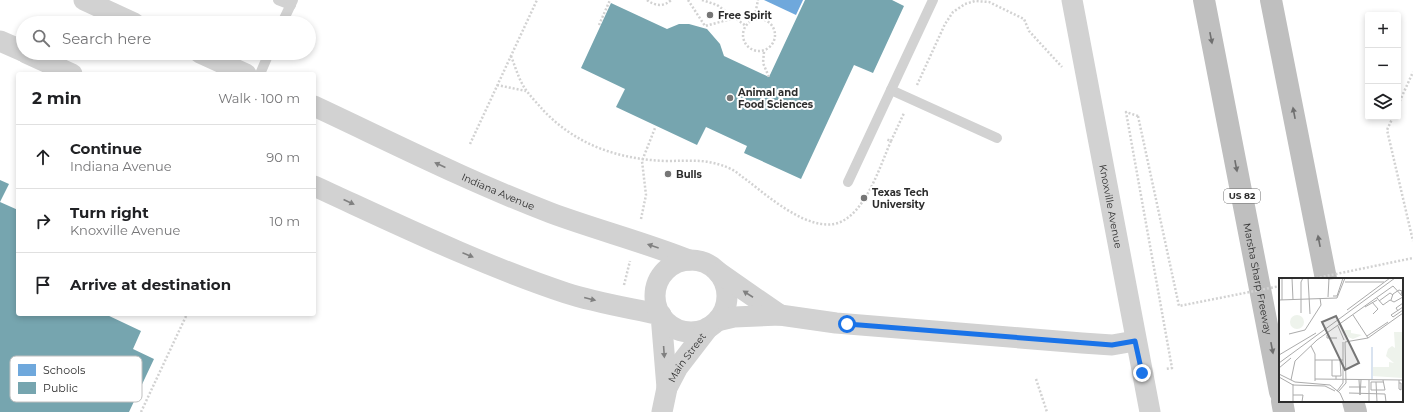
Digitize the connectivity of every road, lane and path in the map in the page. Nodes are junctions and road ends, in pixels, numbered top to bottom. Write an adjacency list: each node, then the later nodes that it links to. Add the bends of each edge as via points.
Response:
1 (84, 0): 15 (street)
2 (278, 0): 14 (lane)
3 (537, 0): 24 (path)
4 (610, 0): 19 (path)
5 (647, 0): 6 (path, via 664,5)
6 (671, 0)
7 (688, 0): 17 (path, via 705,26)
8 (702, 0): 17 (path, via 717,5)
9 (758, 0): 18 (path)
10 (933, 0): 35 (lane)
11 (1072, 0): 63 (street, Knoxville Avenue)
12 (1204, 0): 66 (highway, Marsha Sharp Freeway / US 82, one-way to 66)
13 (1271, 0): 56 (highway, one-way to 13)
14 (292, 2): 16 (lane)
15 (119, 16)
16 (285, 16)
17 (735, 18): 20 (path)
18 (754, 20): 20 (path); 23 (path, via 765,20 775,29 775,41)
19 (599, 25)
20 (746, 26): 23 (path, via 744,41 751,49)
21 (0, 41): 22 (street)
22 (16, 49)
23 (764, 52): 33 (path, via 763,63)
24 (511, 56): 34 (path); 36 (path)
25 (41, 60): 28 (street)
26 (215, 60): 29 (street)
27 (266, 60): 30 (lane)
28 (68, 72)
29 (242, 72)
30 (261, 72)
31 (1065, 72): 37 (path, via 1029,32 1024,19 989,2 975,1 953,12 945,24)
32 (1413, 72): 38 (path)
33 (769, 77)
34 (497, 85): 36 (path); 45 (path)
35 (891, 90): 37 (lane); 42 (lane)
36 (527, 91): 46 (path, via 562,128 586,143 622,156)
37 (911, 99): 43 (lane); 44 (path)
38 (1401, 99)
39 (316, 107): 53 (street, Indiana Avenue, one-way to 39, via 653,245 552,214 481,185)
40 (1392, 120): 50 (path, via 1387,130)
41 (655, 128): 46 (path)
42 (872, 132): 44 (path); 47 (lane)
43 (997, 138)
44 (891, 141): 46 (path, via 860,206 852,215 830,225 811,222 798,216 732,169 695,159 664,161)
45 (470, 144)
46 (644, 158): 49 (path, via 642,161 646,195)
47 (848, 182)
48 (316, 187): 60 (street, one-way to 60, via 504,270 567,293)
49 (640, 222)
50 (1413, 241)
51 (632, 254): 58 (path)
52 (1413, 258): 55 (path, bridge)
53 (689, 260): 54 (street, via 701,261); 60 (street, via 677,262 660,277 655,300)
54 (718, 272): 59 (street, one-way to 54); 62 (street, via 724,280 726,301 723,311)
55 (1317, 278)
56 (1326, 278)
57 (1279, 286): 64 (path, bridge, via 1179,306 1138,116 1126,112 1172,368)
58 (624, 287)
59 (780, 314): 62 (street, via 734,317); 63 (street, via 836,324 1082,343 1112,345)
60 (661, 315): 62 (street, via 674,328 685,331 696,331); 67 (street, Main Street, one-way to 67)
61 (185, 316): 70 (path)
62 (712, 324): 67 (street, Main Street, via 678,367)
63 (1135, 341): 73 (street, Knoxville Avenue)
64 (1162, 369)
65 (1036, 379): 72 (path)
66 (1279, 387)
67 (667, 388): 71 (street, Main Street)
68 (1282, 402): 74 (highway)
69 (1353, 402): 75 (highway)
70 (141, 412)
71 (662, 412)
72 (1047, 412)
73 (1150, 412)
74 (1284, 412)
75 (1356, 412)

